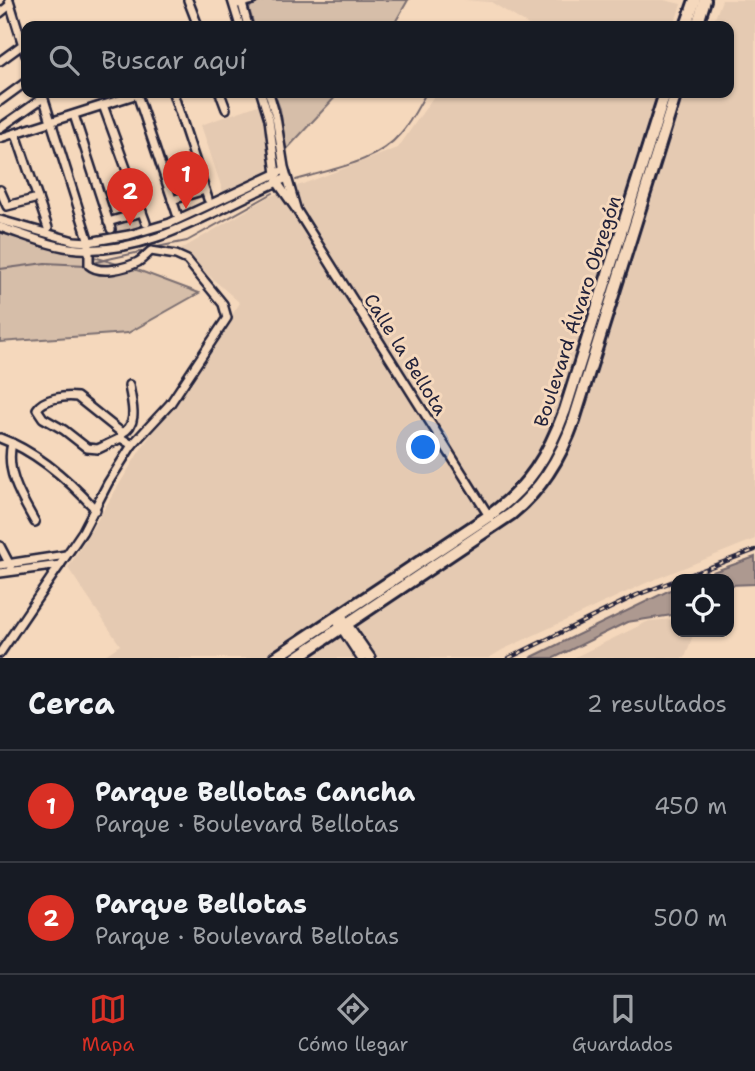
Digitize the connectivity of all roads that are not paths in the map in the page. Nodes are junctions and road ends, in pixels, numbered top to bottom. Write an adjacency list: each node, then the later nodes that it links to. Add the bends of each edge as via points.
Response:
1 (188, 0): 8 (street)
2 (253, 0): 6 (street)
3 (695, 0): 11 (highway)
4 (705, 0): 12 (highway)
5 (10, 2): 7 (street); 13 (street)
6 (237, 2): 9 (street); 10 (street)
7 (0, 13)
8 (196, 21)
9 (239, 21)
10 (246, 21)
11 (688, 21)
12 (699, 21)
13 (21, 38)
14 (21, 46): 15 (street)
15 (0, 61)
16 (21, 86): 27 (street)
17 (39, 98): 32 (street)
18 (44, 98): 31 (street)
19 (124, 98): 28 (street)
20 (141, 98): 40 (street)
21 (175, 98): 38 (street)
22 (222, 98): 29 (street)
23 (263, 98): 36 (street, via 270,120)
24 (270, 98): 35 (street, Calle la Bellota)
25 (663, 98): 56 (highway, Boulevard Álvaro Obregón, via 554,441 536,471)
26 (674, 98): 64 (highway, Boulevard Álvaro Obregón, via 574,420 542,484 511,514)
27 (0, 101)
28 (103, 105): 30 (street); 43 (street)
29 (226, 109)
30 (74, 115): 31 (street); 43 (street, via 110,225)
31 (52, 121): 33 (street); 49 (street)
32 (0, 128)
33 (16, 134): 34 (street); 39 (street)
34 (0, 138)
35 (285, 174): 36 (street); 42 (street, Calle la Bellota)
36 (276, 178): 41 (street); 42 (street, Calle la Bellota)
37 (0, 190): 39 (street, via 7,206)
38 (205, 190): 40 (street); 41 (street)
39 (38, 198): 48 (street)
40 (172, 200): 45 (street)
41 (211, 205): 45 (street)
42 (296, 209): 56 (street, Calle la Bellota)
43 (142, 212): 47 (street)
44 (0, 220): 48 (street)
45 (179, 220): 47 (street)
46 (0, 227): 48 (street)
47 (150, 231): 49 (street)
48 (50, 235): 49 (street)
49 (89, 245): 54 (street, via 89,265 101,271 134,264 151,251 182,257 226,310 224,325 170,404)
50 (129, 385): 51 (street, via 133,421)
51 (122, 435): 51 (street, via 74,396 38,405 43,418 87,448 98,449); 54 (street)
52 (0, 438): 53 (street)
53 (12, 443): 55 (street, via 50,466); 57 (street, via 10,469)
54 (132, 446): 55 (street)
55 (96, 510): 59 (street)
56 (489, 516): 64 (highway, Boulevard Álvaro Obregón)
57 (35, 522)
58 (0, 546): 62 (street)
59 (66, 555): 61 (street); 62 (street)
60 (0, 565): 62 (street)
61 (60, 565): 62 (street); 65 (street)
62 (11, 567): 63 (street)
63 (0, 573)
64 (342, 622): 66 (highway, Boulevard Álvaro Obregón); 67 (highway, Boulevard Álvaro Obregón); 68 (main road); 69 (main road)
65 (0, 653)
66 (275, 658)
67 (296, 658)
68 (362, 658)
69 (370, 658)

